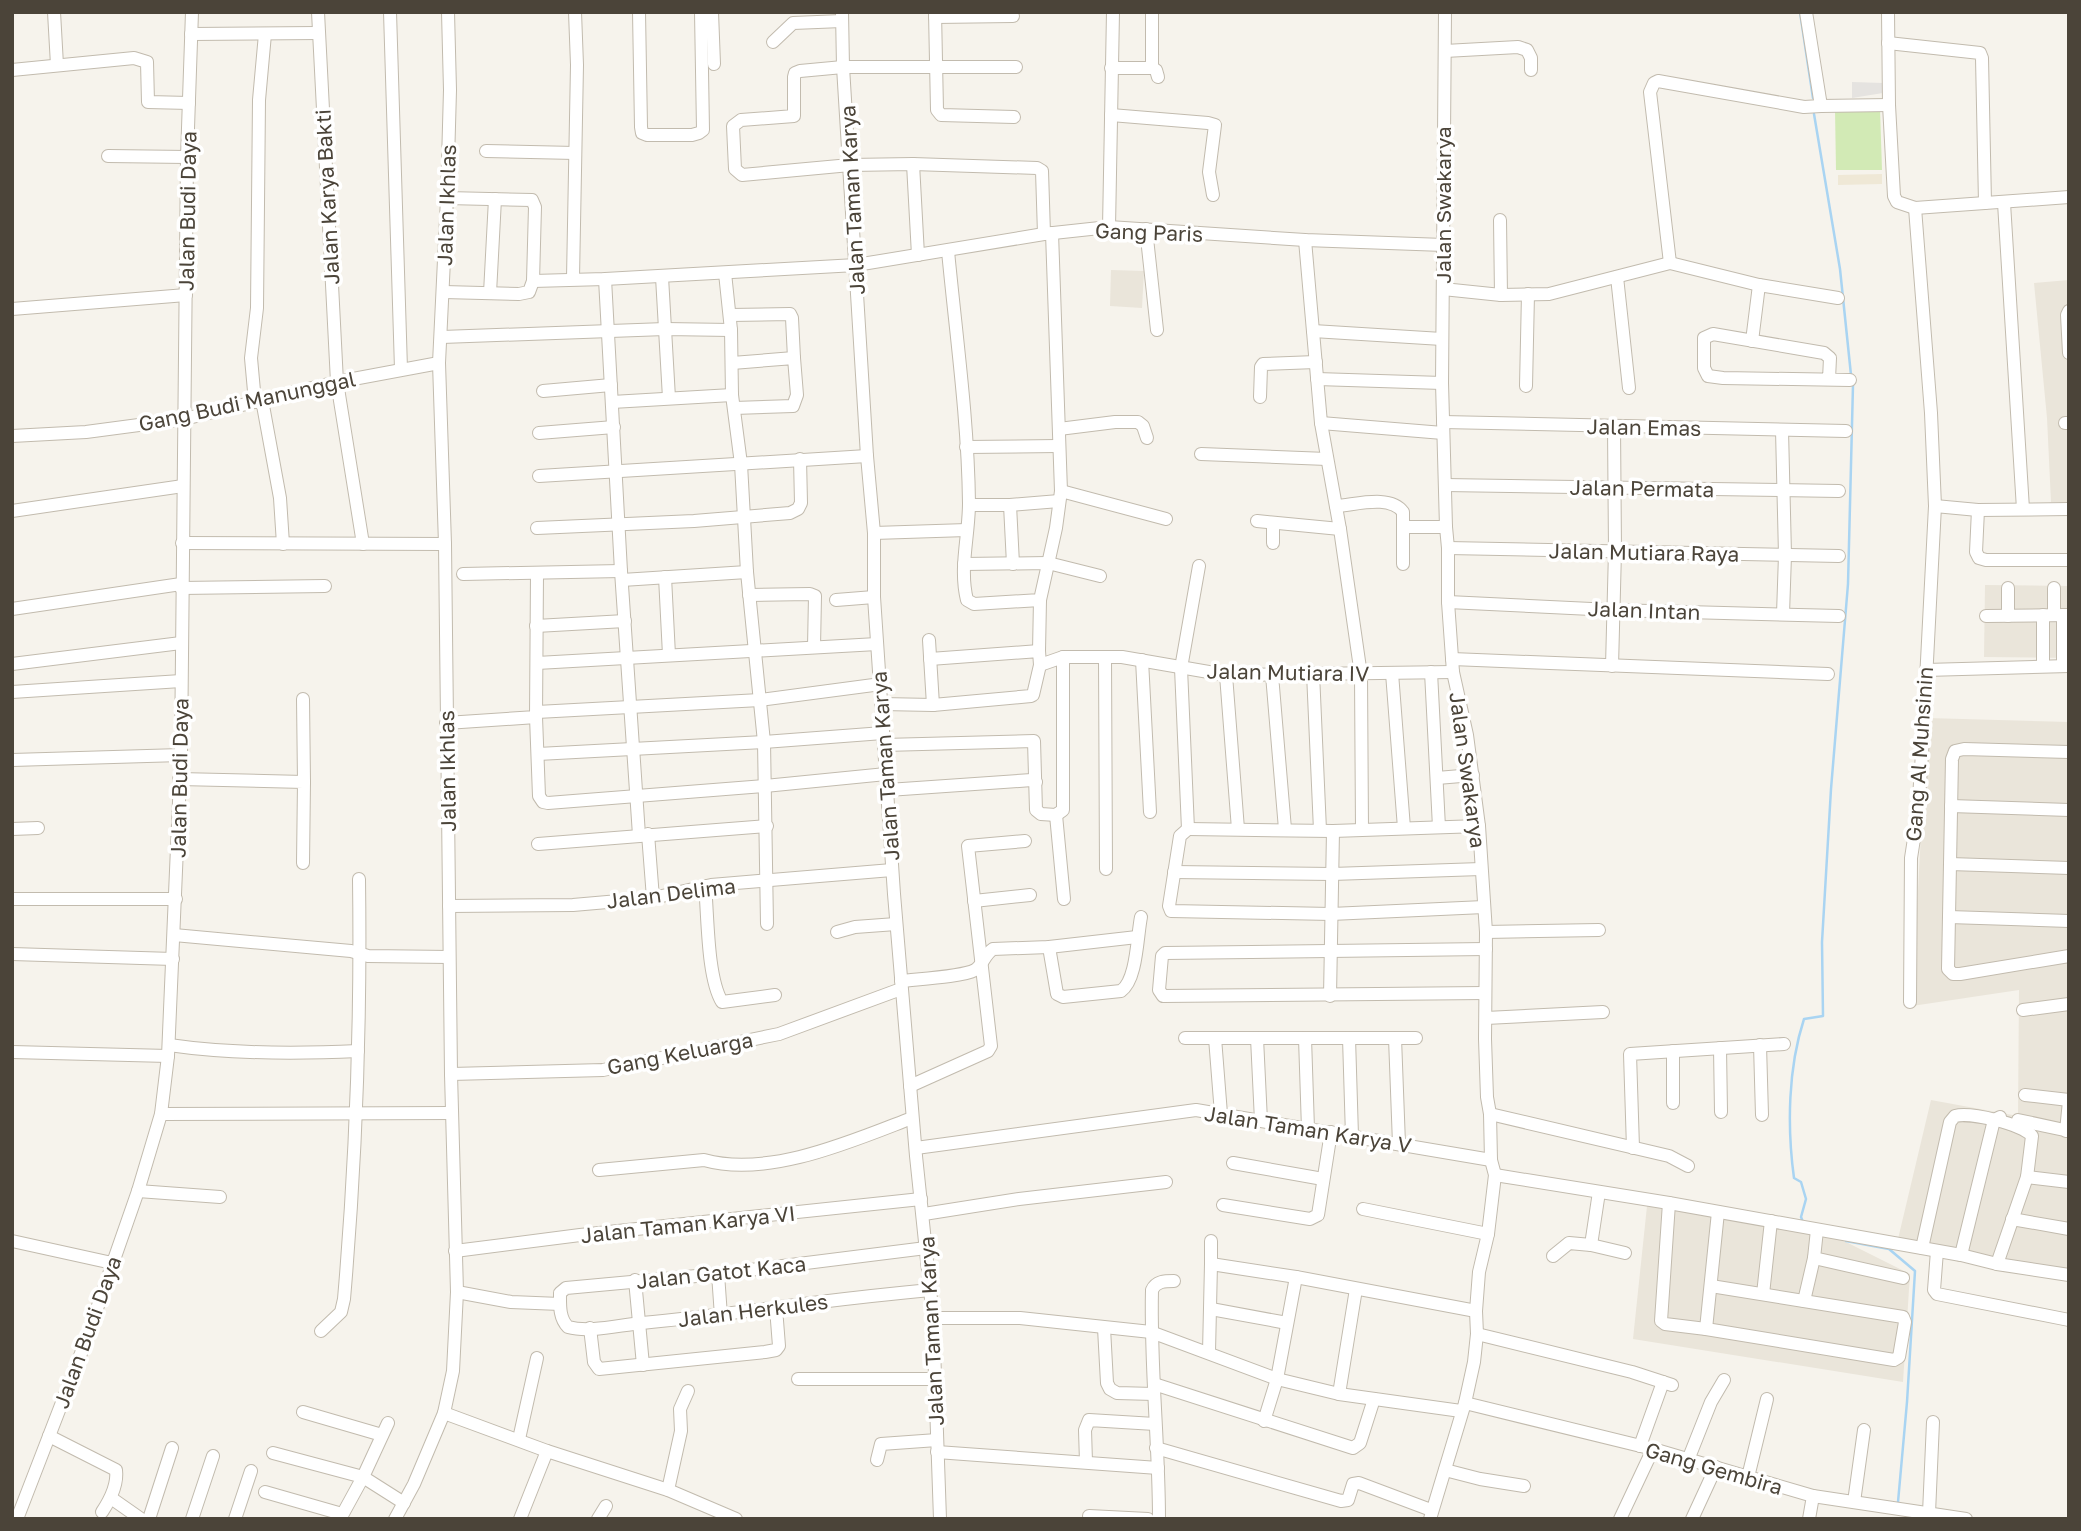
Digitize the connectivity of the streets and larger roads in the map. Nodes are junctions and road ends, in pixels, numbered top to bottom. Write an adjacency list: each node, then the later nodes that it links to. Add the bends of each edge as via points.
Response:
1 (54, 12): 25 (street)
2 (192, 12): 20 (street, Jalan Budi Daya)
3 (318, 12): 19 (street, Jalan Karya Bakti)
4 (390, 12): 91 (street)
5 (448, 12): 46 (street, Jalan Ikhlas)
6 (575, 12): 39 (street)
7 (639, 12): 26 (street, via 642,133 692,135 702,130)
8 (701, 12): 26 (street)
9 (712, 12): 26 (street)
10 (1113, 12): 30 (street)
11 (1153, 12): 30 (street, via 1155,73)
12 (1446, 12): 24 (street, Jalan Swakarya)
13 (1806, 12): 35 (street)
14 (1888, 12): 23 (street)
15 (989, 14): 16 (street); 17 (street)
16 (935, 15): 29 (street)
17 (1013, 16)
18 (842, 17): 22 (street, via 789,24); 27 (street, Jalan Taman Karya)
19 (318, 33): 21 (street); 95 (street, Jalan Karya Bakti)
20 (191, 34): 21 (street); 33 (street, Jalan Budi Daya)
21 (265, 34): 103 (street, via 259,100 257,308 251,358)
22 (773, 42)
23 (1888, 43): 34 (street); 48 (street, via 1980,53)
24 (1444, 51): 32 (street, via 1518,47 1527,50); 56 (street, Jalan Swakarya)
25 (57, 65): 31 (street); 33 (street, via 142,60 147,62 148,102)
26 (708, 66)
27 (843, 67): 29 (street); 43 (street, Jalan Taman Karya); 43 (street, via 795,74 794,116 737,122 733,127 735,169 742,175)
28 (1016, 67): 29 (street)
29 (930, 68): 37 (street, via 941,115)
30 (1111, 68): 36 (street)
31 (12, 70)
32 (1531, 70)
33 (189, 103): 41 (street, Jalan Budi Daya)
34 (1889, 105): 35 (street); 50 (street, via 1894,196)
35 (1821, 106): 59 (street, via 1654,83 1650,92)
36 (1111, 115): 44 (street, via 1215,125 1209,172); 52 (street)
37 (1014, 117)
38 (486, 151): 39 (street)
39 (575, 153): 64 (street)
40 (108, 156): 41 (street)
41 (187, 157): 72 (street, Jalan Budi Daya)
42 (913, 164): 43 (street); 54 (street, via 1037,168 1042,171); 58 (street)
43 (850, 165): 60 (street, Jalan Taman Karya)
44 (1213, 195)
45 (2069, 197): 49 (street)
46 (447, 198): 47 (street); 69 (street, Jalan Ikhlas)
47 (495, 199): 66 (street, via 534,201); 70 (street)
48 (1985, 203): 49 (street); 50 (street)
49 (2004, 203): 136 (street)
50 (1915, 208): 135 (street, Gang Al Muhsinin)
51 (1500, 220): 73 (street)
52 (1109, 227): 53 (street, Gang Paris); 54 (street, Gang Paris)
53 (1146, 229): 55 (street, Gang Paris); 80 (street)
54 (1048, 234): 57 (street, Gang Paris); 111 (street)
55 (1305, 240): 56 (street, Gang Paris); 81 (street)
56 (1444, 245): 68 (street, Jalan Swakarya)
57 (948, 251): 58 (street, Gang Paris); 118 (street)
58 (918, 255): 60 (street, Gang Paris)
59 (1670, 263): 63 (street); 67 (street)
60 (856, 265): 61 (street, Gang Paris); 120 (street, Jalan Taman Karya)
61 (725, 273): 62 (street, Gang Paris); 77 (street)
62 (662, 276): 65 (street, Gang Paris); 78 (street)
63 (1616, 277): 71 (street, via 1549,294); 99 (street)
64 (573, 278): 65 (street, Gang Paris); 66 (street, Gang Paris)
65 (605, 279): 82 (street)
66 (533, 281): 70 (street, via 529,292)
67 (1759, 285): 74 (street); 85 (street)
68 (1443, 289): 73 (street); 84 (street, Jalan Swakarya)
69 (444, 292): 70 (street); 83 (street, Jalan Ikhlas)
70 (491, 293)
71 (1528, 294): 73 (street); 98 (street)
72 (186, 295): 75 (street); 106 (street, Jalan Budi Daya)
73 (1501, 295)
74 (1838, 298)
75 (12, 309)
76 (2069, 311): 86 (street)
77 (730, 315): 79 (street); 87 (street, via 790,314)
78 (665, 329): 79 (street); 82 (street); 102 (street)
79 (731, 330): 90 (street)
80 (1157, 330)
81 (1313, 331): 84 (street); 88 (street)
82 (608, 333): 83 (street); 97 (street)
83 (442, 337): 89 (street, Jalan Ikhlas)
84 (1442, 339): 96 (street, Jalan Swakarya)
85 (1752, 341): 93 (street, via 1824,352 1830,358); 93 (street, via 1707,335 1704,368 1708,376)
86 (2069, 353)
87 (793, 358): 90 (street); 104 (street, via 797,396 793,406)
88 (1316, 362): 92 (street); 101 (street, via 1263,364)
89 (439, 363): 91 (street, Gang Budi Manunggal); 155 (street, Jalan Ikhlas)
90 (732, 363): 104 (street)
91 (401, 369): 95 (street, Gang Budi Manunggal)
92 (1317, 379): 96 (street); 107 (street)
93 (1829, 379): 94 (street)
94 (1850, 380)
95 (337, 382): 103 (street, Gang Budi Manunggal); 154 (street, Jalan Karya Bakti)
96 (1442, 383): 110 (street, Jalan Swakarya)
97 (611, 385): 100 (street); 105 (street)
98 (1526, 386)
99 (1629, 388)
100 (543, 391)
101 (1261, 397)
102 (669, 398): 104 (street); 105 (street)
103 (258, 401): 106 (street, Gang Budi Manunggal); 153 (street, via 281,498)
104 (733, 401): 123 (street)
105 (612, 402): 109 (street)
106 (184, 419): 115 (street, Gang Budi Manunggal); 127 (street, Jalan Budi Daya)
107 (1321, 423): 110 (street, Jalan Emas); 121 (street)
108 (1614, 426): 110 (street, Jalan Emas); 112 (street, Jalan Emas); 128 (street)
109 (614, 427): 114 (street); 124 (street)
110 (1443, 427): 126 (street, Jalan Swakarya)
111 (1059, 429): 116 (street, via 1138,422); 117 (street)
112 (1782, 430): 113 (street, Jalan Emas); 129 (street)
113 (1846, 431)
114 (539, 433)
115 (12, 436)
116 (1147, 438)
117 (1058, 446): 118 (street); 131 (street)
118 (966, 447): 132 (street)
119 (1201, 454): 121 (street)
120 (867, 456): 122 (street); 150 (street, Jalan Taman Karya)
121 (1328, 459): 134 (street)
122 (800, 460): 123 (street); 140 (street, via 798,509)
123 (741, 464): 124 (street); 140 (street)
124 (617, 472): 125 (street); 144 (street)
125 (539, 476)
126 (1445, 485): 128 (street, Jalan Permata); 146 (street, Jalan Swakarya)
127 (183, 486): 139 (street); 151 (street, Jalan Budi Daya)
128 (1614, 488): 129 (street, Jalan Permata); 157 (street)
129 (1782, 490): 130 (street, Jalan Permata); 158 (street)
130 (1839, 491)
131 (1060, 496): 133 (street); 141 (street); 161 (street)
132 (969, 505): 133 (street); 149 (street)
133 (1010, 505): 162 (street)
134 (1336, 506): 145 (street, via 1398,505); 148 (street)
135 (1935, 506): 138 (street); 209 (street, Gang Al Muhsinin)
136 (2023, 509): 137 (street); 138 (street)
137 (2069, 509)
138 (1978, 510): 160 (street, via 1979,558)
139 (12, 511)
140 (744, 517): 144 (street); 166 (street)
141 (1166, 519)
142 (1257, 521): 143 (street)
143 (1273, 523): 148 (street); 152 (street)
144 (619, 524): 147 (street); 169 (street)
145 (1403, 527): 146 (street); 163 (street)
146 (1446, 527): 156 (street, Jalan Swakarya)
147 (537, 528)
148 (1340, 529): 216 (street)
149 (967, 530): 150 (street); 164 (street)
150 (874, 533): 177 (street, Jalan Taman Karya)
151 (182, 543): 153 (street); 172 (street, Jalan Budi Daya)
152 (1273, 543)
153 (283, 544): 154 (street)
154 (363, 544): 155 (street)
155 (445, 544): 226 (street, Jalan Ikhlas)
156 (1448, 548): 157 (street, Jalan Mutiara Raya); 180 (street, Jalan Swakarya)
157 (1615, 551): 158 (street, Jalan Mutiara Raya); 182 (street)
158 (1785, 555): 159 (street, Jalan Mutiara Raya); 183 (street)
159 (1839, 556)
160 (2069, 560)
161 (1048, 563): 162 (street); 170 (street); 179 (street)
162 (1013, 564): 164 (street)
163 (1404, 564)
164 (964, 565): 179 (street, via 967,600 974,604)
165 (1199, 566): 208 (street)
166 (747, 572): 171 (street); 176 (street)
167 (463, 574): 168 (street)
168 (537, 574): 169 (street); 189 (street)
169 (622, 575): 171 (street); 188 (street)
170 (1100, 576)
171 (664, 577): 195 (street)
172 (181, 586): 173 (street); 181 (street); 191 (street, Jalan Budi Daya)
173 (325, 586)
174 (2054, 588): 185 (street)
175 (2008, 589): 184 (street)
176 (749, 595): 193 (street, via 815,596); 194 (street)
177 (874, 597): 178 (street); 192 (street, Jalan Taman Karya)
178 (836, 600)
179 (1040, 600): 198 (street)
180 (1448, 603): 182 (street, Jalan Intan); 204 (street, Jalan Swakarya)
181 (12, 609)
182 (1612, 610): 183 (street, Jalan Intan); 205 (street)
183 (1783, 614): 186 (street, Jalan Intan)
184 (2008, 615): 185 (street); 187 (street)
185 (2057, 615): 206 (street); 207 (street)
186 (1839, 616)
187 (1986, 616)
188 (625, 621): 189 (street); 197 (street)
189 (536, 626): 202 (street)
190 (929, 640): 200 (street)
191 (181, 643): 203 (street); 217 (street, Jalan Budi Daya)
192 (877, 644): 193 (street); 218 (street, Jalan Taman Karya)
193 (814, 647): 194 (street)
194 (754, 649): 195 (street); 221 (street)
195 (669, 655): 197 (street)
196 (1063, 657): 198 (street, Jalan Mutiara IV); 199 (street, Jalan Mutiara IV); 245 (street)
197 (627, 658): 202 (street); 224 (street)
198 (1040, 658): 200 (street, Jalan Mutiara IV); 223 (street, via 1033,695)
199 (1105, 658): 201 (street, Jalan Mutiara IV); 264 (street)
200 (930, 659): 223 (street)
201 (1142, 660): 208 (street, Jalan Mutiara IV); 246 (street)
202 (537, 663): 225 (street)
203 (12, 664)
204 (1453, 666): 205 (street, Jalan Mutiara IV); 210 (street, Jalan Mutiara IV); 235 (street, Jalan Swakarya)
205 (1612, 666): 213 (street, Jalan Mutiara IV)
206 (2043, 666): 207 (street); 209 (street)
207 (2066, 666)
208 (1181, 668): 214 (street, Jalan Mutiara IV); 253 (street)
209 (1926, 670): 304 (street, Gang Al Muhsinin, via 1911,858)
210 (1432, 672): 212 (street, Jalan Mutiara IV); 236 (street)
211 (1313, 673): 215 (street, Jalan Mutiara IV); 216 (street, Jalan Mutiara IV); 257 (street)
212 (1392, 673): 216 (street, Jalan Mutiara IV); 251 (street)
213 (1828, 674)
214 (1226, 675): 215 (street, Jalan Mutiara IV); 254 (street)
215 (1272, 675): 255 (street)
216 (1360, 675): 256 (street)
217 (181, 681): 219 (street); 232 (street, Jalan Budi Daya)
218 (881, 684): 221 (street); 222 (street, Jalan Taman Karya)
219 (12, 692)
220 (303, 699): 238 (street)
221 (760, 700): 224 (street); 228 (street)
222 (882, 704): 223 (street); 227 (street, Jalan Taman Karya)
223 (933, 705)
224 (631, 708): 225 (street); 229 (street)
225 (536, 715): 226 (street); 231 (street)
226 (446, 723): 278 (street, Jalan Ikhlas)
227 (884, 739): 228 (street); 234 (street, Jalan Taman Karya); 239 (street, via 1034,741)
228 (764, 742): 229 (street); 240 (street)
229 (633, 750): 231 (street); 242 (street)
230 (2069, 752): 243 (street, via 1955,751)
231 (538, 754): 242 (street, via 543,802)
232 (181, 755): 233 (street); 237 (street, Jalan Budi Daya)
233 (12, 760)
234 (886, 774): 240 (street); 241 (street, Jalan Taman Karya)
235 (1473, 775): 236 (street); 248 (street, Jalan Swakarya)
236 (1437, 778): 249 (street)
237 (179, 779): 238 (street); 275 (street, Jalan Budi Daya)
238 (304, 782): 261 (street)
239 (1036, 782): 241 (street); 245 (street, via 1036,810 1041,814)
240 (765, 786): 242 (street); 247 (street)
241 (888, 790): 266 (street, Jalan Taman Karya)
242 (637, 795): 258 (street)
243 (1951, 806): 244 (street); 262 (street)
244 (2069, 810)
245 (1059, 812): 276 (street)
246 (1150, 812)
247 (767, 826): 258 (street); 270 (street)
248 (1479, 826): 249 (street); 265 (street, Jalan Swakarya)
249 (1439, 827): 251 (street)
250 (38, 828): 252 (street)
251 (1404, 828): 256 (street)
252 (12, 829)
253 (1188, 829): 254 (street); 267 (street, via 1180,835)
254 (1238, 829): 255 (street)
255 (1285, 829): 257 (street)
256 (1362, 829): 257 (street)
257 (1326, 831): 268 (street)
258 (644, 835): 260 (street); 273 (street)
259 (1026, 841): 277 (street, via 968,846)
260 (538, 844)
261 (303, 863)
262 (1950, 864): 263 (street); 282 (street)
263 (2069, 868)
264 (1107, 869)
265 (1481, 869): 268 (street); 279 (street, Jalan Swakarya)
266 (892, 870): 270 (street, Jalan Delima); 285 (street, Jalan Taman Karya)
267 (1174, 872): 268 (street); 280 (street, via 1169,906 1178,913)
268 (1332, 874): 280 (street)
269 (359, 879): 293 (street)
270 (767, 882): 271 (street, Jalan Delima); 284 (street)
271 (705, 886): 273 (street, Jalan Delima); 302 (street, via 713,974 722,1002)
272 (1030, 895): 277 (street)
273 (653, 898): 278 (street, Jalan Delima)
274 (12, 899): 275 (street)
275 (176, 899): 289 (street, Jalan Budi Daya)
276 (1064, 900)
277 (974, 901): 299 (street)
278 (449, 906): 297 (street, Jalan Ikhlas)
279 (1484, 907): 280 (street); 288 (street, Jalan Swakarya)
280 (1331, 914): 294 (street)
281 (1141, 917): 290 (street)
282 (1949, 917): 283 (street); 296 (street, via 1948,969 1953,974)
283 (2069, 921)
284 (767, 924)
285 (896, 924): 287 (street); 300 (street, Jalan Taman Karya)
286 (1599, 930): 288 (street)
287 (837, 932)
288 (1486, 932): 292 (street, Jalan Swakarya)
289 (174, 935): 293 (street); 298 (street, Jalan Budi Daya)
290 (1137, 937): 291 (street); 291 (street, via 1132,976 1121,991 1057,994)
291 (1049, 947): 299 (street, Gang Keluarga, via 993,949)
292 (1486, 949): 294 (street); 301 (street, Jalan Swakarya)
293 (360, 953): 297 (street); 320 (street)
294 (1331, 953): 303 (street); 303 (street, via 1165,953 1159,990 1163,996)
295 (12, 954): 298 (street)
296 (2069, 956)
297 (449, 957): 323 (street, Jalan Ikhlas)
298 (173, 959): 319 (street, Jalan Budi Daya)
299 (981, 965): 300 (street, Gang Keluarga, via 971,972); 324 (street, via 991,1046)
300 (901, 985): 323 (street, Gang Keluarga, via 779,1034 603,1070); 324 (street, Jalan Taman Karya)
301 (1485, 993): 303 (street); 308 (street, Jalan Swakarya)
302 (775, 995)
303 (1330, 996)
304 (1910, 1002)
305 (2069, 1005): 306 (street)
306 (2024, 1010)
307 (1603, 1012): 308 (street)
308 (1486, 1018): 333 (street, Jalan Swakarya)
309 (1185, 1038): 310 (street)
310 (1215, 1038): 311 (street); 332 (street)
311 (1257, 1038): 312 (street); 336 (street)
312 (1305, 1038): 313 (street); 338 (street)
313 (1349, 1038): 314 (street); 341 (street)
314 (1395, 1038): 315 (street); 342 (street)
315 (1416, 1038)
316 (1784, 1044): 317 (street)
317 (1760, 1045): 318 (street); 334 (street)
318 (1720, 1048): 321 (street); 328 (street)
319 (168, 1051): 320 (street); 322 (street); 330 (street, Jalan Budi Daya)
320 (358, 1051): 331 (street)
321 (1673, 1051): 327 (street); 344 (street, via 1630,1054)
322 (12, 1052)
323 (451, 1074): 329 (street, Jalan Ikhlas)
324 (910, 1086): 335 (street, Jalan Taman Karya)
325 (2025, 1095): 326 (street)
326 (2069, 1101): 339 (street)
327 (1673, 1103)
328 (1721, 1112)
329 (452, 1113): 331 (street); 373 (street, Jalan Ikhlas)
330 (161, 1114): 331 (street); 354 (street, Jalan Budi Daya)
331 (356, 1114): 406 (street, via 344,1299 341,1312)
332 (1221, 1114): 336 (street, Jalan Taman Karya V); 343 (street, Jalan Taman Karya V, via 1180,1111)
333 (1490, 1114): 344 (street); 345 (street, Jalan Swakarya)
334 (1762, 1115)
335 (912, 1118): 343 (street, Jalan Taman Karya); 348 (street, via 821,1153 760,1163 704,1160)
336 (1261, 1121): 338 (street, Jalan Taman Karya V)
337 (1994, 1121): 339 (street, via 2002,1116); 350 (street, via 2031,1133); 372 (street, via 1961,1114 1950,1122); 376 (street)
338 (1308, 1129): 340 (street, Jalan Taman Karya V)
339 (2067, 1131)
340 (1331, 1132): 341 (street, Jalan Taman Karya V); 351 (street)
341 (1352, 1136): 342 (street, Jalan Taman Karya V)
342 (1399, 1144): 345 (street, Jalan Taman Karya V)
343 (916, 1148): 357 (street, Jalan Taman Karya)
344 (1633, 1148): 347 (street, via 1669,1156)
345 (1491, 1160): 349 (street, Jalan Swakarya)
346 (1233, 1163): 351 (street)
347 (1688, 1166)
348 (599, 1170)
349 (1495, 1175): 355 (street); 367 (street, Jalan Swakarya)
350 (2027, 1177): 353 (street); 363 (street)
351 (1323, 1179): 359 (street, via 1318,1215 1310,1219)
352 (1166, 1181): 362 (street)
353 (2069, 1182)
354 (138, 1191): 356 (street); 379 (street, Jalan Budi Daya)
355 (1599, 1192): 358 (street); 370 (street)
356 (220, 1197)
357 (921, 1199): 362 (street, Jalan Taman Karya); 373 (street, Jalan Taman Karya VI)
358 (1669, 1203): 361 (street); 405 (street, via 1661,1321)
359 (1223, 1205)
360 (1363, 1209): 367 (street)
361 (1718, 1212): 364 (street); 388 (street)
362 (923, 1214): 371 (street, Jalan Taman Karya)
363 (2012, 1219): 365 (street); 381 (street)
364 (1771, 1222): 366 (street); 392 (street)
365 (2069, 1229)
366 (1817, 1230): 372 (street); 378 (street)
367 (1488, 1234): 397 (street, Jalan Swakarya)
368 (12, 1241): 379 (street)
369 (1211, 1241): 380 (street)
370 (1591, 1245): 375 (street); 377 (street, via 1569,1243)
371 (926, 1248): 382 (street, Jalan Gatot Kaca); 390 (street, Jalan Taman Karya)
372 (1922, 1248): 374 (street)
373 (455, 1251): 391 (street, Jalan Ikhlas)
374 (1937, 1251): 376 (street); 400 (street, via 1937,1294)
375 (1625, 1253)
376 (1961, 1255): 381 (street)
377 (1553, 1256)
378 (1814, 1258): 385 (street); 393 (street)
379 (112, 1263): 430 (street, Jalan Budi Daya)
380 (1211, 1264): 384 (street); 396 (street)
381 (1997, 1264): 383 (street)
382 (718, 1274): 386 (street, Jalan Gatot Kaca); 398 (street)
383 (2069, 1275)
384 (1296, 1277): 389 (street); 402 (street)
385 (1903, 1278)
386 (635, 1280): 394 (street, Jalan Gatot Kaca, via 566,1288); 401 (street)
387 (1174, 1281): 407 (street, via 1154,1285)
388 (1711, 1286): 392 (street); 405 (street)
389 (1356, 1289): 397 (street); 418 (street)
390 (932, 1290): 395 (street, Jalan Herkules); 399 (street, Jalan Taman Karya)
391 (457, 1292): 394 (street, via 511,1302); 423 (street, Jalan Ikhlas, via 453,1371)
392 (1763, 1294): 393 (street)
393 (1804, 1301): 405 (street, via 1903,1317 1899,1357 1894,1360)
394 (560, 1304): 403 (street, Jalan Herkules, via 568,1327)
395 (776, 1308): 398 (street, Jalan Herkules); 411 (street, via 776,1350)
396 (1211, 1309): 402 (street); 409 (street)
397 (1476, 1311): 408 (street, Jalan Swakarya)
398 (721, 1316): 401 (street, Jalan Herkules)
399 (933, 1318): 404 (street, Gang Gembira, via 1020,1318); 413 (street, Jalan Taman Karya)
400 (2069, 1320)
401 (639, 1323): 403 (street, Jalan Herkules); 411 (street)
402 (1287, 1323): 414 (street)
403 (590, 1328): 411 (street, via 597,1368)
404 (1104, 1328): 407 (street, Gang Gembira); 416 (street, via 1110,1389 1117,1393)
405 (1706, 1329)
406 (321, 1331)
407 (1151, 1332): 409 (street, Gang Gembira); 416 (street)
408 (1478, 1334): 421 (street, Jalan Swakarya); 435 (street, via 1667,1383)
409 (1209, 1352): 414 (street, Gang Gembira)
410 (537, 1358): 431 (street)
411 (643, 1365)
412 (798, 1379): 413 (street)
413 (935, 1379): 432 (street, Jalan Taman Karya)
414 (1277, 1379): 418 (street, Gang Gembira); 424 (street)
415 (1724, 1380): 440 (street)
416 (1154, 1389): 424 (street); 427 (street)
417 (688, 1391): 449 (street, via 680,1409 681,1431)
418 (1339, 1394): 419 (street, Gang Gembira)
419 (1374, 1399): 421 (street, Gang Gembira); 424 (street, via 1360,1443 1353,1448)
420 (1767, 1399): 447 (street)
421 (1463, 1407): 435 (street, Gang Gembira); 444 (street, Jalan Swakarya)
422 (303, 1412): 429 (street)
423 (444, 1413): 431 (street); 454 (street, Jalan Ikhlas)
424 (1264, 1420)
425 (1933, 1422): 458 (street)
426 (388, 1423): 429 (street)
427 (1155, 1424): 434 (street); 441 (street, via 1088,1420)
428 (1864, 1430): 453 (street)
429 (382, 1435): 446 (street)
430 (49, 1436): 452 (street, via 116,1470); 457 (street, Jalan Budi Daya)
431 (519, 1439): 436 (street)
432 (937, 1446): 439 (street, via 881,1444); 441 (street); 470 (street, Jalan Taman Karya)
433 (172, 1448): 463 (street)
434 (1156, 1448): 443 (street); 459 (street, via 1341,1501 1348,1500 1353,1485 1359,1483)
435 (1646, 1448): 440 (street, Gang Gembira); 473 (street)
436 (547, 1451): 449 (street); 467 (street)
437 (273, 1453): 446 (street)
438 (213, 1456): 464 (street)
439 (877, 1460)
440 (1688, 1460): 442 (street, Gang Gembira)
441 (1086, 1462): 443 (street)
442 (1716, 1467): 447 (street, Gang Gembira); 474 (street)
443 (1158, 1468): 472 (street)
444 (1445, 1470): 448 (street); 459 (street, Jalan Swakarya)
445 (251, 1471): 465 (street)
446 (363, 1477): 454 (street); 460 (street)
447 (1748, 1477): 451 (street, Gang Gembira)
448 (1524, 1486)
449 (668, 1490): 469 (street)
450 (265, 1492): 460 (street)
451 (1813, 1496): 453 (street, Gang Gembira); 475 (street)
452 (111, 1498): 456 (street); 462 (street)
453 (1854, 1502): 458 (street, Gang Gembira)
454 (404, 1503): 466 (street, Jalan Ikhlas)
455 (606, 1506): 468 (street)
456 (102, 1512)
457 (16, 1513)
458 (1929, 1513): 476 (street, Gang Gembira)
459 (1431, 1514)
460 (341, 1516)
461 (1089, 1516): 471 (street)
462 (141, 1519)
463 (149, 1519)
464 (192, 1519)
465 (235, 1519)
466 (395, 1519)
467 (520, 1519)
468 (598, 1519)
469 (736, 1519)
470 (940, 1519)
471 (1148, 1519)
472 (1158, 1519)
473 (1620, 1519)
474 (1692, 1519)
475 (1809, 1519)
476 (1966, 1519)

